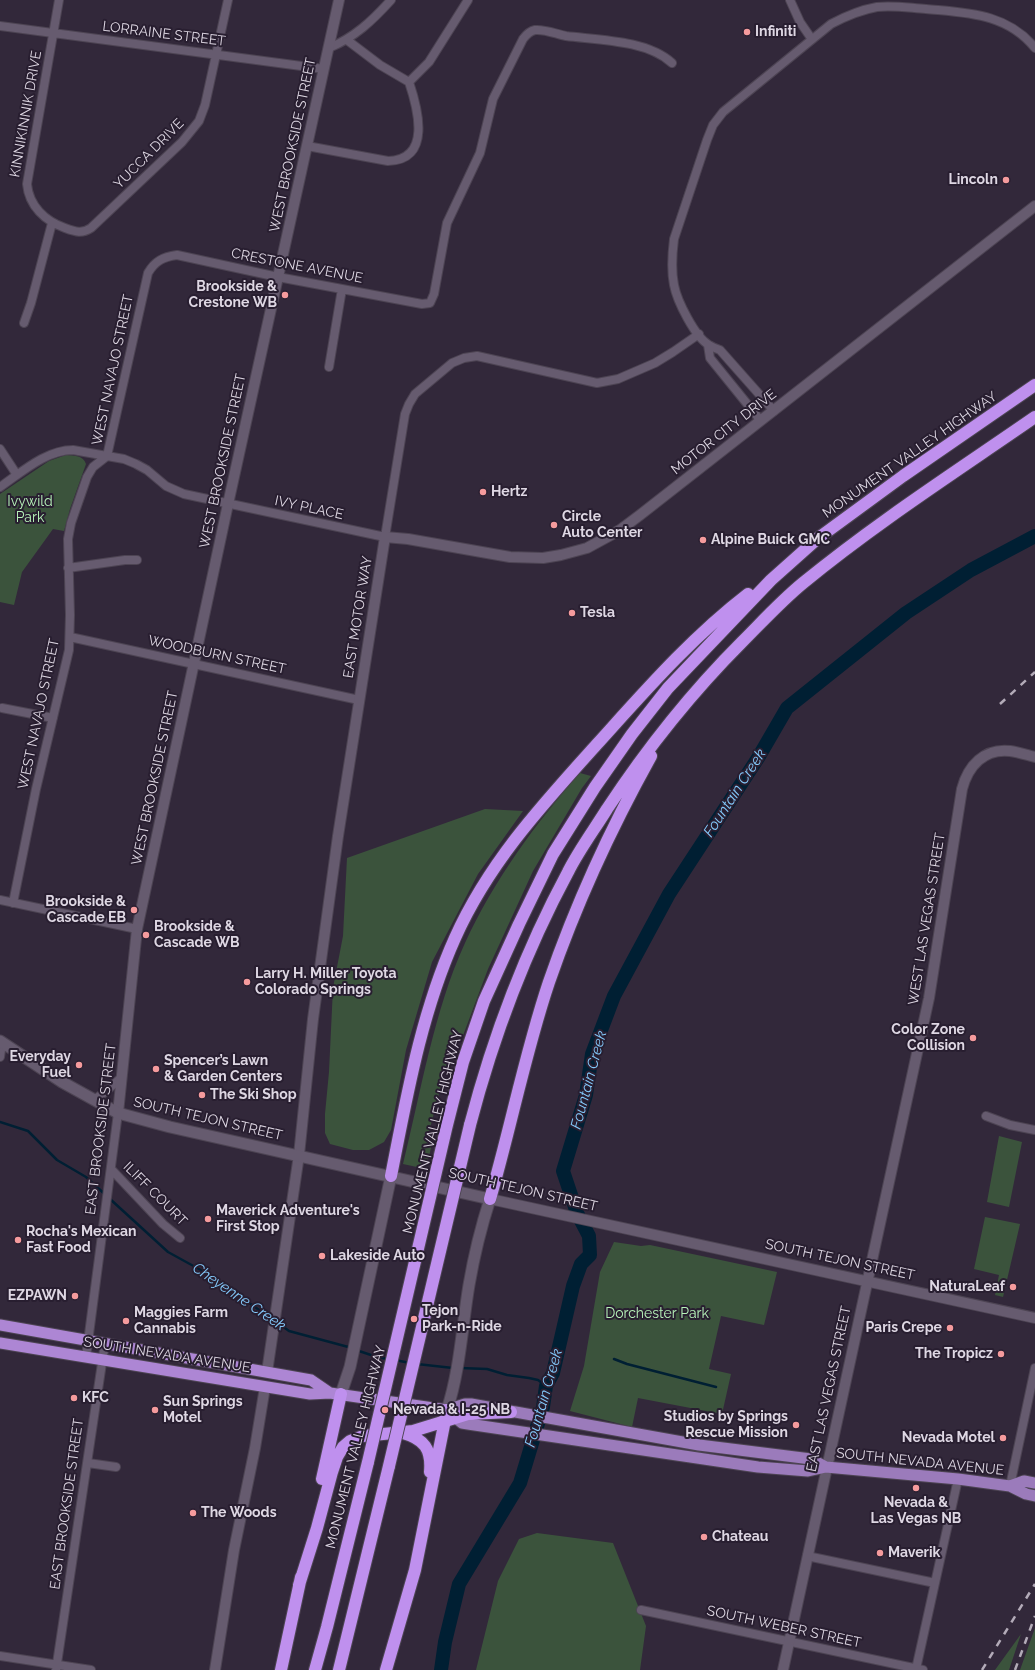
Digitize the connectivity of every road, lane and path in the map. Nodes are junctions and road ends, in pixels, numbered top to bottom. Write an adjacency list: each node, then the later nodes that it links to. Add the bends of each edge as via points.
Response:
1 (59, 0): 8 (street, KINNIKINNIK DRIVE)
2 (228, 0): 13 (street, YUCCA DRIVE)
3 (340, 0): 11 (street, WEST BROOKSIDE STREET)
4 (391, 0): 10 (street)
5 (468, 0): 16 (street, via 429,62)
6 (790, 0): 9 (street)
7 (0, 26): 8 (street, LORRAINE STREET)
8 (53, 33): 13 (street, LORRAINE STREET); 19 (street, KINNIKINNIK DRIVE, via 27,184 30,200)
9 (811, 38): 12 (street, via 847,16 879,7 901,7 974,13 988,17 1017,30); 24 (street, via 723,112 707,140 674,239 672,256 674,286 681,306)
10 (347, 40): 11 (street); 16 (street, via 380,65)
11 (329, 48): 15 (street, WEST BROOKSIDE STREET)
12 (1035, 48)
13 (216, 54): 15 (street, LORRAINE STREET); 19 (street, YUCCA DRIVE, via 202,114 182,142 86,231 78,233)
14 (670, 61): 22 (street, CRESTONE AVENUE, via 645,49 599,38 565,36 541,30 534,30 528,34 523,39 493,99 480,153 447,223 434,294 430,303 422,304)
15 (324, 69): 17 (street, WEST BROOKSIDE STREET)
16 (409, 82): 17 (street, via 417,108 419,128 414,148 403,159 388,161)
17 (307, 146): 21 (street, WEST BROOKSIDE STREET)
18 (1035, 206): 28 (street, MOTOR CITY DRIVE)
19 (52, 223): 23 (street)
20 (159, 260): 21 (street, CRESTONE AVENUE, via 177,255); 32 (street, WEST NAVAJO STREET, via 148,273)
21 (278, 277): 22 (street, CRESTONE AVENUE); 35 (street, WEST BROOKSIDE STREET)
22 (342, 289): 26 (street)
23 (24, 323)
24 (699, 334): 25 (street); 36 (street, EAST MOTOR WAY, via 654,363 618,379 597,383 477,356 452,363 415,394 405,414)
25 (708, 345): 28 (street, via 720,350); 30 (street, via 710,358)
26 (329, 367)
27 (1035, 385): 38 (highway, MONUMENT VALLEY HIGHWAY, via 903,476)
28 (774, 412): 30 (street, MOTOR CITY DRIVE)
29 (1035, 417): 45 (highway, via 858,540 801,585 709,676)
30 (761, 421): 36 (street, MOTOR CITY DRIVE, via 634,520 587,548 561,555 526,558)
31 (0, 449): 33 (street)
32 (107, 456): 33 (street, IVY PLACE, via 74,450 57,452); 35 (street, IVY PLACE, via 136,464 173,490); 39 (street, WEST NAVAJO STREET, via 93,467 76,506 68,539)
33 (17, 475): 34 (street, IVY PLACE)
34 (0, 488)
35 (228, 504): 36 (street, IVY PLACE); 41 (street, WEST BROOKSIDE STREET)
36 (385, 537): 42 (street, EAST MOTOR WAY)
37 (137, 560): 39 (street)
38 (788, 563): 60 (highway, via 729,608 668,666 525,825 485,880 454,939 433,993 418,1047); 100 (highway, MONUMENT VALLEY HIGHWAY, bridge, via 668,688 594,787 553,854 484,1001 447,1125 368,1462)
39 (68, 568): 40 (street, WEST NAVAJO STREET)
40 (70, 637): 41 (street, WOODBURN STREET); 44 (street, WEST NAVAJO STREET)
41 (194, 663): 42 (street, WOODBURN STREET); 49 (street, WEST BROOKSIDE STREET)
42 (360, 700): 58 (street, EAST MOTOR WAY, via 313,1019)
43 (2, 708): 44 (street)
44 (53, 718): 48 (street, WEST NAVAJO STREET)
45 (671, 720): 61 (highway, via 622,811 577,906 546,991); 101 (highway, bridge, via 631,773 568,871 506,1008 481,1082 470,1125)
46 (1035, 757): 55 (street, WEST LAS VEGAS STREET, via 999,751 982,758 970,768 966,776 929,998)
47 (0, 900): 48 (street)
48 (13, 903): 49 (street)
49 (137, 929): 52 (street, EAST BROOKSIDE STREET)
50 (1, 1042): 51 (street); 53 (main road, SOUTH TEJON STREET)
51 (0, 1056)
52 (122, 1077): 53 (street); 54 (street, EAST BROOKSIDE STREET)
53 (94, 1100): 54 (main road, SOUTH TEJON STREET)
54 (118, 1113): 58 (main road, SOUTH TEJON STREET); 59 (street, EAST BROOKSIDE STREET)
55 (903, 1114): 63 (street, EAST LAS VEGAS STREET)
56 (986, 1116): 57 (street, via 1010,1125)
57 (1035, 1130)
58 (299, 1155): 60 (main road, SOUTH TEJON STREET); 74 (street, EAST MOTOR WAY)
59 (111, 1169): 62 (street, ILIFF COURT, via 163,1224); 68 (street, EAST BROOKSIDE STREET)
60 (391, 1176): 61 (main road, SOUTH TEJON STREET); 76 (main road, via 350,1367)
61 (490, 1199): 63 (street, SOUTH TEJON STREET); 79 (main road, via 469,1284)
62 (180, 1238)
63 (867, 1282): 64 (street, SOUTH TEJON STREET); 83 (street, EAST LAS VEGAS STREET)
64 (1035, 1318)
65 (0, 1325): 66 (highway, SOUTH NEVADA AVENUE)
66 (13, 1327): 67 (highway); 68 (highway, SOUTH NEVADA AVENUE)
67 (0, 1334)
68 (88, 1340): 70 (highway, SOUTH NEVADA AVENUE); 71 (street, EAST BROOKSIDE STREET)
69 (0, 1343): 71 (highway, SOUTH NEVADA AVENUE)
70 (105, 1343): 72 (street, EAST BROOKSIDE STREET); 74 (highway, SOUTH NEVADA AVENUE)
71 (86, 1357): 72 (highway, SOUTH NEVADA AVENUE)
72 (102, 1359): 75 (highway, SOUTH NEVADA AVENUE); 81 (street, EAST BROOKSIDE STREET)
73 (1035, 1368): 86 (street)
74 (267, 1372): 76 (highway, SOUTH NEVADA AVENUE, via 311,1380)
75 (265, 1387): 76 (highway, SOUTH NEVADA AVENUE, via 310,1394); 98 (street, via 234,1550)
76 (336, 1393): 79 (highway, SOUTH NEVADA AVENUE); 91 (highway)
77 (511, 1412): 78 (highway); 83 (main road, SOUTH NEVADA AVENUE, via 698,1445 811,1459)
78 (470, 1414): 79 (highway); 83 (main road, SOUTH NEVADA AVENUE, via 592,1442 758,1468 808,1471)
79 (449, 1416): 80 (highway, via 422,1429); 88 (highway)
80 (400, 1432): 88 (highway, via 414,1436 422,1442 428,1451 430,1462); 91 (highway, via 362,1436 343,1447 332,1472)
81 (88, 1463): 82 (street); 95 (street, EAST BROOKSIDE STREET)
82 (116, 1467)
83 (826, 1467): 84 (main road, SOUTH NEVADA AVENUE); 89 (street, EAST LAS VEGAS STREET)
84 (958, 1479): 86 (main road, SOUTH NEVADA AVENUE); 90 (street)
85 (1035, 1483): 86 (main road, SOUTH NEVADA AVENUE, via 1024,1481)
86 (1010, 1486): 87 (main road, SOUTH NEVADA AVENUE)
87 (1035, 1496)
88 (419, 1552): 102 (highway, via 400,1628)
89 (807, 1556): 90 (street); 93 (street, EAST LAS VEGAS STREET)
90 (935, 1583): 96 (street)
91 (299, 1585): 99 (highway)
92 (641, 1610): 93 (street, SOUTH WEBER STREET)
93 (789, 1642): 96 (street, SOUTH WEBER STREET); 103 (street, EAST LAS VEGAS STREET)
94 (0, 1656): 95 (street)
95 (57, 1667): 97 (street)
96 (919, 1669)
97 (91, 1670)
98 (215, 1670)
99 (281, 1670)
100 (315, 1670)
101 (339, 1670)
102 (386, 1670)
103 (783, 1670)

